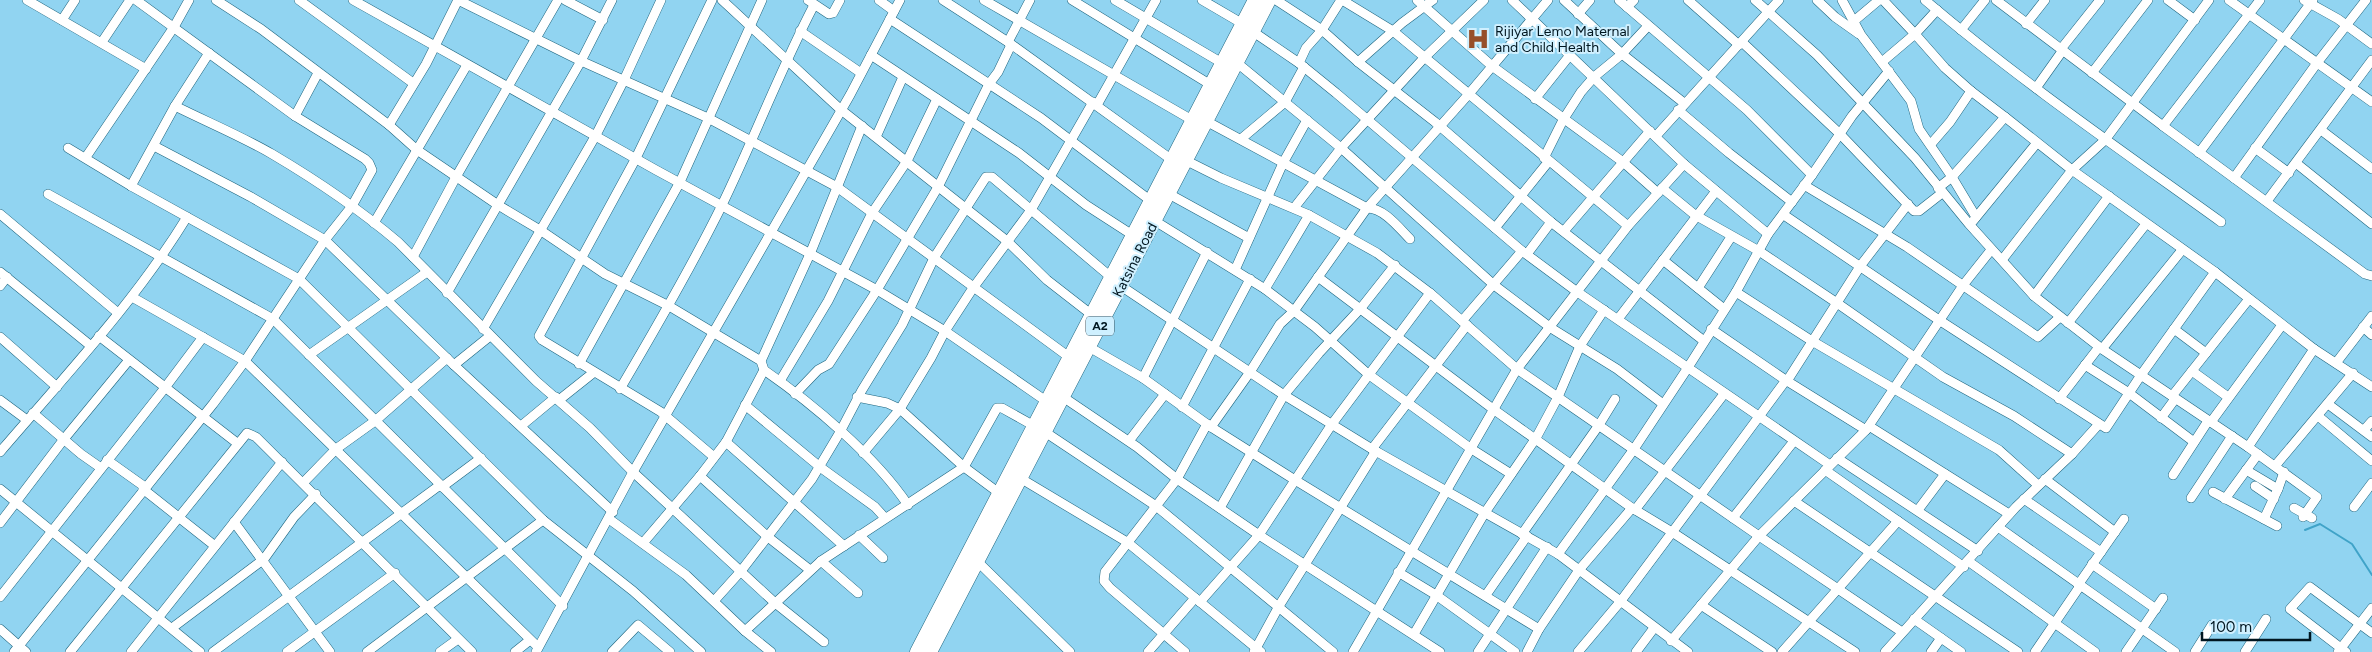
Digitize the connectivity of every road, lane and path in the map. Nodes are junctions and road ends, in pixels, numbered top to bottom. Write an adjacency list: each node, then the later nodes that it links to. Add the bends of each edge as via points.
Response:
1 (27, 0): 68 (street)
2 (74, 0): 68 (street)
3 (130, 0): 89 (street)
4 (136, 0): 77 (street)
5 (189, 0): 77 (street)
6 (216, 0): 114 (street, via 261,29)
7 (300, 0): 121 (street)
8 (353, 0): 93 (street)
9 (558, 0): 88 (street)
10 (565, 0): 69 (street)
11 (612, 0): 69 (street)
12 (661, 0): 120 (street)
13 (712, 0): 130 (street)
14 (722, 0): 75 (street)
15 (762, 0): 75 (street)
16 (840, 0): 58 (street, via 831,14)
17 (879, 0): 65 (street)
18 (900, 0): 65 (street)
19 (943, 0): 90 (street)
20 (984, 0): 70 (street)
21 (1030, 0): 70 (street)
22 (1072, 0): 86 (street)
23 (1114, 0): 66 (street)
24 (1156, 0): 66 (street)
25 (1202, 0): 78 (street)
26 (1254, 0): 78 (highway, Katsina Road / A2)
27 (1269, 0): 78 (highway, Katsina Road / A2)
28 (1276, 0): 79 (street)
29 (1342, 0): 79 (street); 82 (street)
30 (1418, 0): 59 (street)
31 (1484, 0): 83 (street)
32 (1512, 0): 67 (street)
33 (1548, 0): 67 (street)
34 (1564, 0): 64 (street)
35 (1590, 0): 64 (street)
36 (1619, 0): 60 (street)
37 (1634, 0): 60 (street)
38 (1688, 0): 91 (street)
39 (1755, 0): 62 (street)
40 (1779, 0): 62 (street)
41 (1816, 0): 85 (street)
42 (1842, 0): 72 (street)
43 (1879, 0): 72 (street)
44 (1883, 0): 84 (street)
45 (1925, 0): 61 (street)
46 (1985, 0): 80 (street)
47 (1996, 0): 73 (street)
48 (2045, 0): 73 (street)
49 (2100, 0): 94 (street)
50 (2148, 0): 113 (street)
51 (2168, 0): 71 (street)
52 (2209, 0): 71 (street)
53 (2229, 0): 63 (street)
54 (2260, 0): 63 (street)
55 (2366, 0): 74 (street)
56 (461, 1): 88 (street); 93 (street)
57 (2309, 1): 74 (street); 87 (street)
58 (811, 2): 81 (street)
59 (1430, 3): 82 (street); 83 (street)
60 (1627, 7): 76 (street)
61 (1937, 10): 80 (street); 84 (street)
62 (1768, 12): 91 (street); 136 (street, via 1817,56)
63 (2249, 13): 87 (street); 152 (street)
64 (1578, 14): 96 (street)
65 (892, 15): 97 (street); 122 (street)
66 (1146, 17): 86 (street); 107 (street)
67 (1531, 18): 98 (street); 110 (street)
68 (62, 20): 89 (street)
69 (603, 20): 102 (street)
70 (1020, 20): 90 (street); 116 (street)
71 (2195, 20): 137 (street)
72 (1854, 21): 85 (street)
73 (2026, 24): 94 (street)
74 (2346, 24): 92 (street); 106 (street)
75 (749, 25): 99 (street); 144 (street)
76 (1648, 26): 96 (street); 118 (street)
77 (174, 27): 95 (street); 111 (street)
78 (1247, 27): 103 (highway, Katsina Road / A2); 107 (highway, Katsina Road / A2); 109 (street)
79 (1322, 30): 104 (street); 109 (street, via 1306,48)
80 (1961, 30): 126 (street)
81 (800, 31): 99 (street); 115 (street)
82 (1393, 31): 100 (street); 104 (street)
83 (1454, 31): 100 (street); 110 (street)
84 (1915, 34): 105 (street); 128 (street)
85 (1861, 35): 105 (street)
86 (1134, 38): 116 (street); 123 (street)
87 (2283, 38): 106 (street); 170 (street)
88 (537, 39): 102 (street); 125 (street)
89 (102, 42): 111 (street)
90 (1010, 44): 122 (street, via 998,72); 135 (street)
91 (1740, 44): 118 (street); 156 (street)
92 (2372, 44)
93 (434, 46): 108 (street); 121 (street)
94 (2062, 50): 113 (street); 126 (street)
95 (209, 53): 138 (street); 142 (street)
96 (1622, 54): 119 (street); 139 (street)
97 (871, 55): 115 (street); 117 (street)
98 (1570, 55): 119 (street); 131 (street)
99 (787, 58): 140 (street); 162 (street)
100 (1424, 58): 127 (street); 129 (street)
101 (2372, 60): 124 (street)
102 (581, 61): 120 (street); 141 (street)
103 (1236, 62): 133 (street); 145 (highway, Katsina Road / A2)
104 (1358, 62): 127 (street)
105 (1882, 62): 112 (street)
106 (2317, 62): 124 (street); 168 (street)
107 (1222, 63): 123 (highway, Katsina Road / A2)
108 (467, 65): 125 (street); 169 (street)
109 (1301, 65): 133 (street); 147 (street)
110 (1492, 66): 129 (street); 131 (street)
111 (146, 69): 171 (street)
112 (1889, 71): 136 (street); 163 (street, via 1911,101 1919,130)
113 (2092, 72): 137 (street)
114 (318, 73): 142 (street); 150 (street)
115 (862, 73): 140 (street)
116 (1114, 75): 135 (street); 145 (street)
117 (903, 76): 132 (street); 158 (street)
118 (1709, 76): 139 (street); 185 (street)
119 (1594, 77): 148 (street); 155 (street)
120 (624, 80): 130 (street); 157 (street)
121 (413, 83): 150 (street)
122 (988, 84): 149 (street); 161 (street)
123 (1210, 85): 145 (highway, Katsina Road / A2)
124 (2352, 87): 134 (street); 154 (street)
125 (507, 88): 141 (street); 186 (street)
126 (2036, 88): 160 (street)
127 (1395, 91): 147 (street); 153 (street)
128 (1971, 91): 143 (street); 163 (street)
129 (1468, 94): 153 (street); 174 (street)
130 (665, 98): 144 (street); 173 (street)
131 (1535, 99): 148 (street)
132 (937, 100): 149 (street); 176 (street)
133 (1284, 102): 146 (street); 159 (street)
134 (2372, 102)
135 (1095, 104): 161 (street); 175 (street)
136 (1862, 104): 156 (street); 197 (street, via 1915,158)
137 (2132, 104): 152 (street); 160 (street)
138 (175, 106): 165 (street); 212 (street, via 270,153)
139 (1681, 106): 155 (street); 208 (street, via 1729,153)
140 (840, 109): 151 (street); 183 (street)
141 (552, 112): 157 (street); 210 (street)
142 (295, 116): 212 (street, via 369,163 372,170)
143 (2005, 116): 164 (street); 188 (street)
144 (708, 118): 162 (street); 191 (street)
145 (1199, 120): 159 (street); 175 (highway, Katsina Road / A2)
146 (1307, 120): 167 (street); 178 (street)
147 (1369, 120): 167 (street); 172 (street)
148 (1563, 120): 174 (street); 177 (street)
149 (972, 121): 187 (street); 195 (street)
150 (389, 125): 169 (street)
151 (862, 126): 158 (street); 194 (street)
152 (2163, 126): 170 (street)
153 (1440, 127): 172 (street); 202 (street)
154 (2321, 130): 179 (street); 182 (street)
155 (1653, 134): 177 (street); 180 (street)
156 (1840, 134): 185 (street); 209 (street)
157 (596, 135): 173 (street); 233 (street)
158 (876, 137): 176 (street)
159 (1241, 139): 178 (street)
160 (2105, 140): 181 (street); 226 (street)
161 (1071, 141): 187 (street); 206 (street)
162 (751, 142): 183 (street); 211 (street)
163 (1931, 144): 188 (street)
164 (2036, 144): 181 (street); 223 (street)
165 (154, 146): 193 (street); 244 (street)
166 (68, 148): 171 (street)
167 (1340, 148): 190 (street); 196 (street)
168 (2255, 148): 184 (street); 189 (street)
169 (417, 150): 186 (street); 227 (street)
170 (2199, 153): 189 (street)
171 (86, 157): 193 (street)
172 (1413, 157): 196 (street); 232 (street)
173 (636, 158): 191 (street); 252 (street)
174 (1546, 159): 202 (street); 203 (street)
175 (1179, 160): 201 (highway, Katsina Road / A2); 205 (street); 206 (highway, Katsina Road / A2)
176 (907, 161): 195 (street); 217 (street)
177 (1623, 162): 198 (street); 203 (street)
178 (1283, 163): 190 (street); 205 (street)
179 (2296, 163): 184 (street); 230 (street)
180 (1684, 164): 198 (street); 199 (street)
181 (2072, 170): 204 (street); 258 (street)
182 (2372, 170)
183 (805, 171): 194 (street); 235 (street)
184 (2289, 173): 207 (street)
185 (1812, 176): 192 (street)
186 (456, 177): 210 (street); 254 (street)
187 (1051, 177): 216 (street); 238 (street, via 1086,205)
188 (1952, 177): 197 (street); 223 (street)
189 (2234, 178): 207 (street)
190 (1315, 180): 213 (street); 214 (street)
191 (680, 182): 211 (street); 271 (street)
192 (1804, 185): 208 (street); 236 (street)
193 (131, 186): 222 (street)
194 (837, 187): 217 (street); 251 (street)
195 (938, 187): 215 (street); 241 (street)
196 (1386, 187): 214 (street); 273 (street)
197 (1940, 190): 209 (street, via 1919,211 1914,211); 228 (street)
198 (1660, 191): 220 (street); 231 (street)
199 (1716, 191): 220 (street); 237 (street)
200 (48, 194): 253 (street)
201 (1168, 194): 224 (highway, Katsina Road / A2); 242 (street)
202 (1520, 196): 225 (street); 232 (street)
203 (1594, 196): 231 (street); 234 (street)
204 (2109, 196): 229 (street); 284 (street)
205 (1268, 198): 213 (street); 242 (street)
206 (1151, 201): 238 (highway, Katsina Road / A2)
207 (2267, 201): 267 (street)
208 (1792, 202): 221 (street)
209 (1908, 204): 236 (street)
210 (498, 205): 233 (street); 282 (street)
211 (722, 205): 235 (street); 289 (street)
212 (352, 206): 227 (street); 244 (street)
213 (1294, 208): 219 (street)
214 (1367, 208): 239 (street); 243 (street, via 1382,212)
215 (966, 209): 216 (street, via 990,175); 245 (street); 255 (street)
216 (1031, 210): 245 (street); 270 (street)
217 (872, 213): 241 (street); 261 (street)
218 (0, 214): 295 (street)
219 (1309, 215): 239 (street); 277 (street)
220 (1695, 215): 240 (street); 257 (street)
221 (1784, 215): 237 (street); 260 (street)
222 (187, 217): 253 (street); 268 (street)
223 (1976, 218): 228 (street)
224 (1154, 221): 249 (street); 270 (highway, Katsina Road / A2)
225 (1551, 222): 234 (street); 250 (street)
226 (2221, 222)
227 (374, 223): 254 (street)
228 (1969, 224): 246 (street)
229 (2146, 224): 247 (street); 304 (street)
230 (2372, 224)
231 (1628, 226): 256 (street)
232 (1495, 228): 250 (street)
233 (540, 230): 252 (street); 312 (street)
234 (1564, 232): 256 (street)
235 (770, 233): 251 (street); 313 (street)
236 (1886, 233): 260 (street); 272 (street)
237 (1768, 234): 248 (street)
238 (1134, 236): 270 (highway, Katsina Road / A2)
239 (1346, 236): 259 (street); 266 (street)
240 (1731, 236): 248 (street); 276 (street)
241 (907, 238): 255 (street); 278 (street)
242 (1249, 238): 262 (street)
243 (1410, 239)
244 (325, 240): 268 (street); 287 (street)
245 (1007, 240): 275 (street); 296 (street, via 1047,280)
246 (1991, 250): 258 (street); 272 (street)
247 (2182, 250): 264 (street); 326 (street)
248 (1759, 251): 281 (street); 288 (street)
249 (1207, 252): 262 (street); 301 (street)
250 (1525, 253): 273 (street); 280 (street)
251 (810, 254): 261 (street); 334 (street)
252 (581, 256): 271 (street); 337 (street, via 539,336)
253 (162, 257): 285 (street); 299 (street)
254 (413, 257): 263 (street)
255 (934, 258): 275 (street); 291 (street)
256 (1601, 259): 279 (street); 280 (street)
257 (1663, 260): 276 (street); 279 (street)
258 (2002, 260): 284 (street)
259 (1394, 265): 283 (street); 290 (street)
260 (1861, 265): 288 (street); 302 (street)
261 (844, 270): 278 (street); 352 (street)
262 (1235, 270): 269 (street)
263 (427, 272): 282 (street); 287 (street)
264 (2215, 272): 286 (street); 310 (street)
265 (4, 274): 274 (street); 322 (street)
266 (1318, 276): 290 (street); 294 (street)
267 (2371, 276)
268 (299, 279): 299 (street); 306 (street)
269 (1250, 279): 277 (street); 325 (street)
270 (1116, 282): 296 (highway, Katsina Road / A2); 301 (street); 324 (highway, Katsina Road / A2)
271 (625, 284): 289 (street); 337 (street)
272 (1964, 284): 298 (street, via 2038,337); 302 (street)
273 (1494, 285): 303 (street); 308 (street)
274 (0, 286)
275 (973, 288): 311 (street); 330 (street)
276 (1698, 288): 292 (street)
277 (1265, 289): 294 (street)
278 (877, 290): 291 (street); 360 (street, via 829,364 818,370)
279 (1639, 291): 300 (street); 319 (street)
280 (1576, 292): 293 (street); 308 (street)
281 (1736, 292): 292 (street); 320 (street)
282 (448, 293): 312 (street)
283 (1430, 293): 303 (street); 316 (street)
284 (2034, 296): 298 (street)
285 (132, 297): 295 (street); 318 (street)
286 (2250, 299): 305 (street); 328 (street)
287 (388, 301): 306 (street); 332 (street)
288 (1837, 303): 320 (street); 331 (street)
289 (669, 306): 313 (street); 356 (street)
290 (1361, 308): 316 (street); 321 (street)
291 (909, 309): 311 (street); 365 (street)
292 (1724, 309): 309 (street)
293 (1604, 310): 300 (street); 323 (street)
294 (1294, 311): 321 (street); 345 (street, via 1280,324)
295 (118, 313): 315 (street)
296 (1092, 315): 330 (highway, Katsina Road / A2)
297 (2372, 316): 307 (street)
298 (2060, 317): 304 (street)
299 (273, 319): 329 (street); 335 (street)
300 (1618, 319): 342 (street)
301 (1171, 320): 325 (street); 350 (street)
302 (1939, 320): 331 (street); 371 (street)
303 (1465, 323): 339 (street); 341 (street)
304 (2068, 323): 326 (street)
305 (2282, 325): 327 (street); 367 (street)
306 (347, 326): 329 (street); 357 (street)
307 (2363, 327): 314 (street); 336 (street)
308 (1551, 328): 323 (street); 341 (street)
309 (1711, 329): 319 (street); 351 (street)
310 (2174, 329): 328 (street); 349 (street)
311 (945, 330): 373 (street); 380 (street)
312 (487, 333): 338 (street); 369 (street)
313 (714, 333): 334 (street); 384 (street)
314 (2372, 335)
315 (99, 336): 322 (street); 333 (street)
316 (1397, 336): 339 (street); 348 (street)
317 (0, 337): 353 (street)
318 (202, 337): 335 (street); 355 (street)
319 (1704, 341): 342 (street)
320 (1812, 341): 351 (street); 358 (street)
321 (1330, 342): 348 (street); 363 (street)
322 (91, 346): 353 (street)
323 (1580, 346): 366 (street); 375 (street)
324 (1089, 347): 350 (street); 364 (highway, Katsina Road / A2)
325 (1213, 347): 345 (street); 378 (street)
326 (2100, 348): 340 (street); 349 (street)
327 (2314, 349): 336 (street); 408 (street)
328 (2206, 353): 344 (street)
329 (308, 356): 389 (street)
330 (1069, 357): 373 (highway, Katsina Road / A2)
331 (1915, 357): 358 (street); 416 (street)
332 (447, 358): 338 (street); 357 (street)
333 (129, 360): 355 (street); 402 (street)
334 (761, 360): 343 (street)
335 (245, 361): 381 (street); 410 (street)
336 (2336, 363): 347 (street)
337 (579, 364): 346 (street)
338 (454, 365): 394 (street)
339 (1436, 365): 374 (street); 379 (street)
340 (2084, 365): 359 (street); 371 (street)
341 (1518, 369): 366 (street); 379 (street)
342 (1687, 369): 362 (street); 375 (street)
343 (764, 370): 352 (street); 377 (street)
344 (2192, 371): 367 (street); 368 (street)
345 (1250, 372): 363 (street); 392 (street)
346 (593, 373): 356 (street); 369 (street)
347 (2353, 373): 354 (street); 376 (street)
348 (1368, 374): 374 (street); 390 (street)
349 (2141, 375): 359 (street); 368 (street)
350 (1143, 378): 361 (street)
351 (1787, 380): 385 (street); 396 (street)
352 (780, 381): 360 (street)
353 (57, 387): 383 (street)
354 (2372, 387)
355 (164, 389): 381 (street); 420 (street)
356 (620, 389): 384 (street)
357 (412, 390): 389 (street); 419 (street)
358 (1894, 390): 396 (street); 441 (street, via 1999,450)
359 (2129, 393): 386 (street); 391 (street, via 2106,428)
360 (796, 394): 398 (street)
361 (1165, 394): 378 (street); 403 (street)
362 (1724, 394): 385 (street); 429 (street)
363 (1284, 395): 390 (street); 414 (street)
364 (1063, 396): 395 (highway, Katsina Road / A2); 403 (street)
365 (857, 397): 380 (street, via 887,403); 398 (street)
366 (1558, 397): 393 (street); 401 (street)
367 (2228, 397): 387 (street)
368 (2173, 398): 386 (street); 387 (street)
369 (557, 399): 394 (street); 431 (street)
370 (1615, 399): 393 (street)
371 (2059, 399): 391 (street)
372 (0, 400): 383 (street)
373 (1046, 401): 395 (highway, Katsina Road / A2)
374 (1407, 401): 409 (street); 412 (street)
375 (1663, 404): 411 (street)
376 (2328, 404): 382 (street); 397 (street)
377 (745, 405): 405 (street); 426 (street)
378 (1182, 406): 392 (street)
379 (1493, 409): 401 (street); 409 (street)
380 (900, 410): 415 (street); 427 (street)
381 (201, 416): 407 (street); 445 (street)
382 (2318, 416): 421 (street); 425 (street)
383 (30, 417): 402 (street); 413 (street)
384 (667, 417): 418 (street); 431 (street)
385 (1759, 418): 404 (street); 453 (street)
386 (2161, 418): 406 (street)
387 (2210, 421): 399 (street); 406 (street)
388 (2372, 421): 397 (street)
389 (375, 422): 410 (street); 443 (street)
390 (1332, 424): 412 (street); 439 (street)
391 (2099, 424): 416 (street)
392 (1209, 425): 414 (street); 438 (street)
393 (1599, 425): 411 (street); 423 (street)
394 (521, 426): 473 (street)
395 (1040, 428): 427 (street, via 997,408); 437 (highway, Katsina Road / A2); 451 (highway, Katsina Road / A2); 462 (street)
396 (1867, 428): 424 (street); 434 (street)
397 (2364, 430): 400 (street)
398 (840, 432): 415 (street); 426 (street)
399 (2232, 436): 408 (street); 454 (street)
400 (2372, 437)
401 (1536, 438): 423 (street); 433 (street)
402 (64, 439): 428 (street); 458 (street)
403 (1129, 441): 438 (street)
404 (1794, 441): 424 (street); 476 (street)
405 (726, 442): 418 (street); 460 (street)
406 (2194, 442): 435 (street)
407 (237, 443): 422 (street, via 250,433); 474 (street)
408 (2248, 447): 417 (street)
409 (1470, 448): 433 (street); 449 (street)
410 (336, 449): 440 (street); 472 (street)
411 (1634, 449): 429 (street); 446 (street)
412 (1374, 450): 449 (street); 463 (street)
413 (0, 452)
414 (1251, 452): 439 (street); 466 (street)
415 (863, 453): 461 (street)
416 (2072, 454): 441 (street)
417 (2258, 454): 425 (street); 430 (street)
418 (714, 457): 436 (street)
419 (481, 458): 443 (street); 479 (street)
420 (107, 460): 428 (street); 445 (street)
421 (2372, 461)
422 (282, 462): 440 (street); 481 (street)
423 (1572, 464): 446 (street); 490 (street)
424 (1831, 464): 459 (street); 469 (street); 480 (street)
425 (2275, 466): 432 (street)
426 (820, 467): 460 (street); 475 (street)
427 (964, 467): 451 (street); 461 (street)
428 (101, 468): 485 (street)
429 (1665, 470): 453 (street); 468 (street)
430 (2246, 470): 448 (street); 456 (street)
431 (633, 472): 465 (street); 473 (street)
432 (2284, 472): 448 (street); 467 (street, via 2317,497 2306,517)
433 (1511, 474): 470 (street)
434 (1945, 474): 469 (street); 471 (street)
435 (2173, 475)
436 (700, 476): 465 (street); 492 (street)
437 (1020, 478): 494 (street); 510 (highway, Katsina Road / A2)
438 (1177, 479): 462 (street); 466 (street)
439 (1295, 480): 463 (street); 489 (street)
440 (302, 482): 452 (street)
441 (2041, 482): 455 (street); 487 (street)
442 (2372, 483): 464 (street)
443 (441, 486): 472 (street); 499 (street)
444 (2255, 486): 457 (street)
445 (144, 488): 474 (street); 508 (street)
446 (1606, 488): 468 (street); 503 (street)
447 (0, 489): 458 (street)
448 (2278, 489): 457 (street)
449 (1445, 490): 470 (street); 500 (street)
450 (2213, 492): 456 (street)
451 (999, 493): 587 (highway, Katsina Road / A2)
452 (316, 494): 493 (street); 507 (street, via 294,517)
453 (1700, 495): 476 (street); 486 (street)
454 (2191, 498)
455 (2024, 499): 471 (street); 502 (street)
456 (2226, 499): 478 (street)
457 (2274, 499): 478 (street)
458 (16, 501): 482 (street); 485 (street)
459 (1794, 501): 491 (street); 504 (street)
460 (794, 504): 492 (street); 497 (street)
461 (908, 505): 475 (street)
462 (1156, 506): 494 (street); 514 (street)
463 (1343, 507): 500 (street); 513 (street)
464 (2354, 507)
465 (673, 508): 495 (street); 518 (street)
466 (1220, 508): 489 (street)
467 (2294, 508)
468 (1634, 509): 486 (street); 516 (street)
469 (1918, 510): 501 (street)
470 (1484, 514): 490 (street); 521 (street)
471 (2009, 514): 484 (street)
472 (400, 515): 493 (street); 522 (street)
473 (611, 516): 495 (street); 505 (street)
474 (179, 517): 496 (street); 524 (street)
475 (885, 518): 488 (street)
476 (1733, 518): 491 (street)
477 (2124, 519): 487 (street)
478 (2264, 519): 483 (street)
479 (543, 520): 499 (street); 505 (street)
480 (1898, 521): 504 (street); 511 (street)
481 (234, 522): 496 (street); 507 (street)
482 (0, 523)
483 (2277, 526)
484 (1998, 527): 501 (street); 523 (street)
485 (53, 531): 508 (street); 531 (street)
486 (1672, 532): 517 (street); 536 (street)
487 (2115, 532): 502 (street)
488 (859, 535): 497 (street); 506 (street)
489 (1259, 535): 513 (street); 514 (street)
490 (1524, 535): 498 (street); 528 (street)
491 (1759, 536): 517 (street); 525 (street)
492 (768, 537): 515 (street); 518 (street)
493 (363, 542): 520 (street); 529 (street)
494 (1127, 542): 533 (street); 561 (street, via 1105,572 1104,581)
495 (643, 543): 534 (street)
496 (215, 546): 545 (street)
497 (844, 546): 509 (street)
498 (1547, 547): 503 (street); 542 (street)
499 (504, 548): 522 (street); 538 (street)
500 (1411, 549): 519 (street); 521 (street)
501 (1978, 551): 511 (street)
502 (2101, 552): 512 (street)
503 (1558, 554): 516 (street)
504 (1870, 554): 525 (street); 530 (street)
505 (589, 555): 538 (street); 585 (street)
506 (883, 558)
507 (264, 559): 529 (street); 552 (street)
508 (87, 560): 524 (street); 569 (street)
509 (821, 561): 515 (street); 526 (street)
510 (977, 561): 588 (highway, Katsina Road / A2); 589 (street)
511 (1966, 564): 530 (street); 550 (street)
512 (2092, 564): 523 (street); 543 (street)
513 (1306, 565): 539 (street); 544 (street)
514 (1230, 566): 533 (street); 539 (street)
515 (810, 570): 535 (street)
516 (1579, 570): 536 (street); 553 (street)
517 (1730, 570): 537 (street); 548 (street)
518 (741, 571): 534 (street); 535 (street)
519 (1398, 572): 527 (street); 544 (street)
520 (395, 573): 540 (street); 557 (street)
521 (1450, 574): 527 (street); 528 (street)
522 (465, 577): 540 (street); 566 (street)
523 (2079, 585): 550 (street); 556 (street)
524 (121, 587): 545 (street); 574 (street)
525 (1839, 588): 548 (street); 559 (street)
526 (858, 593)
527 (1436, 595): 562 (street); 563 (street)
528 (1486, 595): 542 (street)
529 (289, 596): 557 (street); 576 (street)
530 (1934, 596): 546 (street); 607 (street)
531 (0, 597)
532 (2163, 598): 543 (street)
533 (1197, 600): 561 (street); 572 (street)
534 (714, 601): 558 (street)
535 (774, 602): 558 (street); 568 (street)
536 (1620, 602): 554 (street); 598 (street)
537 (1701, 605): 567 (street); 601 (street)
538 (562, 606): 571 (street)
539 (1279, 606): 572 (street); 592 (street)
540 (428, 607): 565 (street); 579 (street)
541 (2372, 608): 549 (street)
542 (1506, 609): 553 (street); 563 (street)
543 (2156, 609): 556 (street)
544 (1377, 613): 562 (street); 593 (street)
545 (160, 618): 552 (street); 575 (street)
546 (1914, 619): 559 (street); 564 (street)
547 (2266, 619): 613 (street)
548 (1808, 622): 602 (street); 603 (street)
549 (2360, 623): 560 (street); 573 (street); 573 (street, via 2311,587 2290,607)
550 (2056, 624): 608 (street); 609 (street)
551 (2212, 625): 612 (street)
552 (172, 628): 570 (street)
553 (1540, 628): 597 (street)
554 (1654, 628): 567 (street); 599 (street)
555 (0, 629): 569 (street)
556 (2141, 629): 610 (street); 611 (street)
557 (314, 632): 577 (street); 578 (street)
558 (745, 632): 586 (street)
559 (1902, 632): 604 (street)
560 (2372, 632)
561 (1162, 634): 590 (street); 591 (street)
562 (1414, 634): 594 (street)
563 (1490, 634): 595 (street); 596 (street)
564 (1941, 638): 605 (street); 606 (street)
565 (458, 639): 580 (street); 581 (street)
566 (530, 640): 571 (street); 582 (street)
567 (1671, 641): 600 (street)
568 (824, 642)
569 (20, 650)
570 (194, 650)
571 (537, 650)
572 (1257, 650)
573 (2341, 651)
574 (70, 652)
575 (131, 652)
576 (213, 652)
577 (287, 652)
578 (330, 652)
579 (367, 652)
580 (440, 652)
581 (472, 652)
582 (515, 652)
583 (612, 652): 584 (street, via 636,625)
584 (670, 652)
585 (701, 652)
586 (770, 652)
587 (917, 652)
588 (930, 652)
589 (1070, 652)
590 (1148, 652)
591 (1185, 652)
592 (1333, 652)
593 (1353, 652)
594 (1440, 652)
595 (1478, 652)
596 (1515, 652)
597 (1527, 652)
598 (1578, 652)
599 (1636, 652)
600 (1688, 652)
601 (1772, 652)
602 (1782, 652)
603 (1855, 652)
604 (1885, 652)
605 (1931, 652)
606 (1961, 652)
607 (2018, 652)
608 (2035, 652)
609 (2094, 652)
610 (2126, 652)
611 (2175, 652)
612 (2195, 652)
613 (2245, 652)

